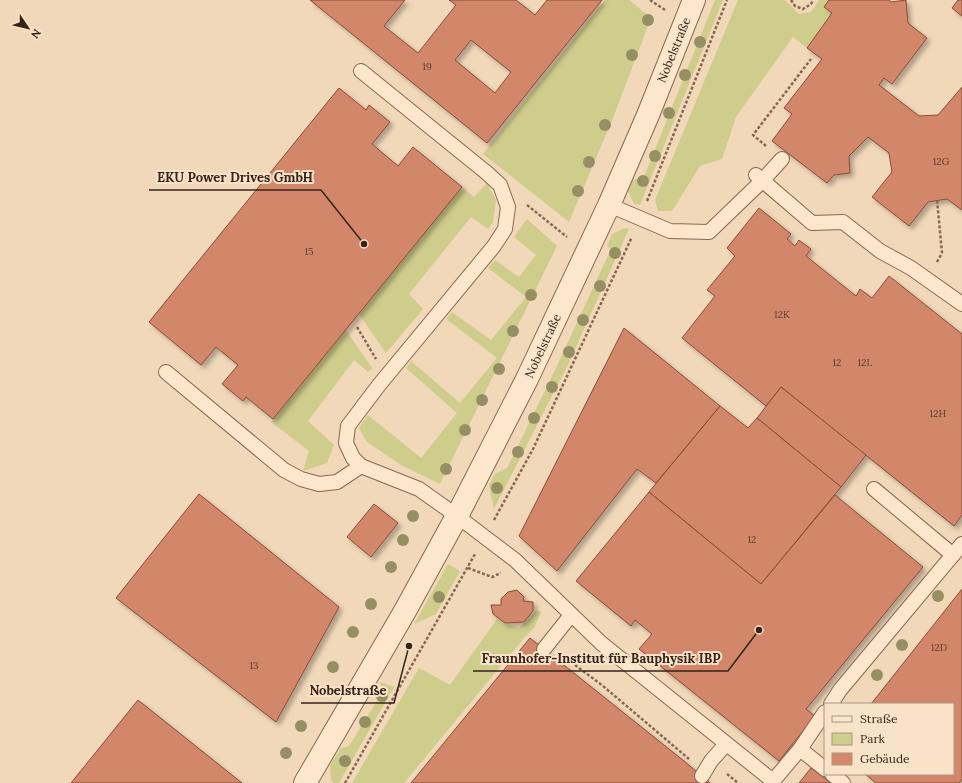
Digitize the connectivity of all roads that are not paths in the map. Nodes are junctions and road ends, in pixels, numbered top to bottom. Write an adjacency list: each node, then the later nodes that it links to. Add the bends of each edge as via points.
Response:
1 (694, 0): 5 (street, Nobelstraße)
2 (361, 71): 8 (lane, via 500,185 508,207 505,229 494,246 348,426 346,443 353,458)
3 (782, 159): 4 (lane)
4 (759, 178): 5 (lane, via 709,232 670,231); 6 (lane, via 812,224 843,222 880,251 911,268)
5 (609, 205): 10 (street, Nobelstraße, via 527,379)
6 (962, 304)
7 (166, 372): 8 (lane, via 284,470 301,479 319,484 337,482)
8 (361, 466): 10 (lane, via 419,489)
9 (874, 489): 11 (lane)
10 (457, 516): 12 (lane, via 515,560); 22 (street, Nobelstraße)
11 (958, 549): 14 (lane)
12 (571, 615): 13 (lane); 16 (lane, via 601,643)
13 (544, 649)
14 (832, 703)
15 (824, 713): 17 (lane)
16 (726, 744): 20 (lane); 21 (lane)
17 (800, 749): 18 (lane); 21 (lane)
18 (824, 768)
19 (833, 775): 23 (lane)
20 (702, 776)
21 (772, 782)
22 (305, 783)
23 (843, 783)

